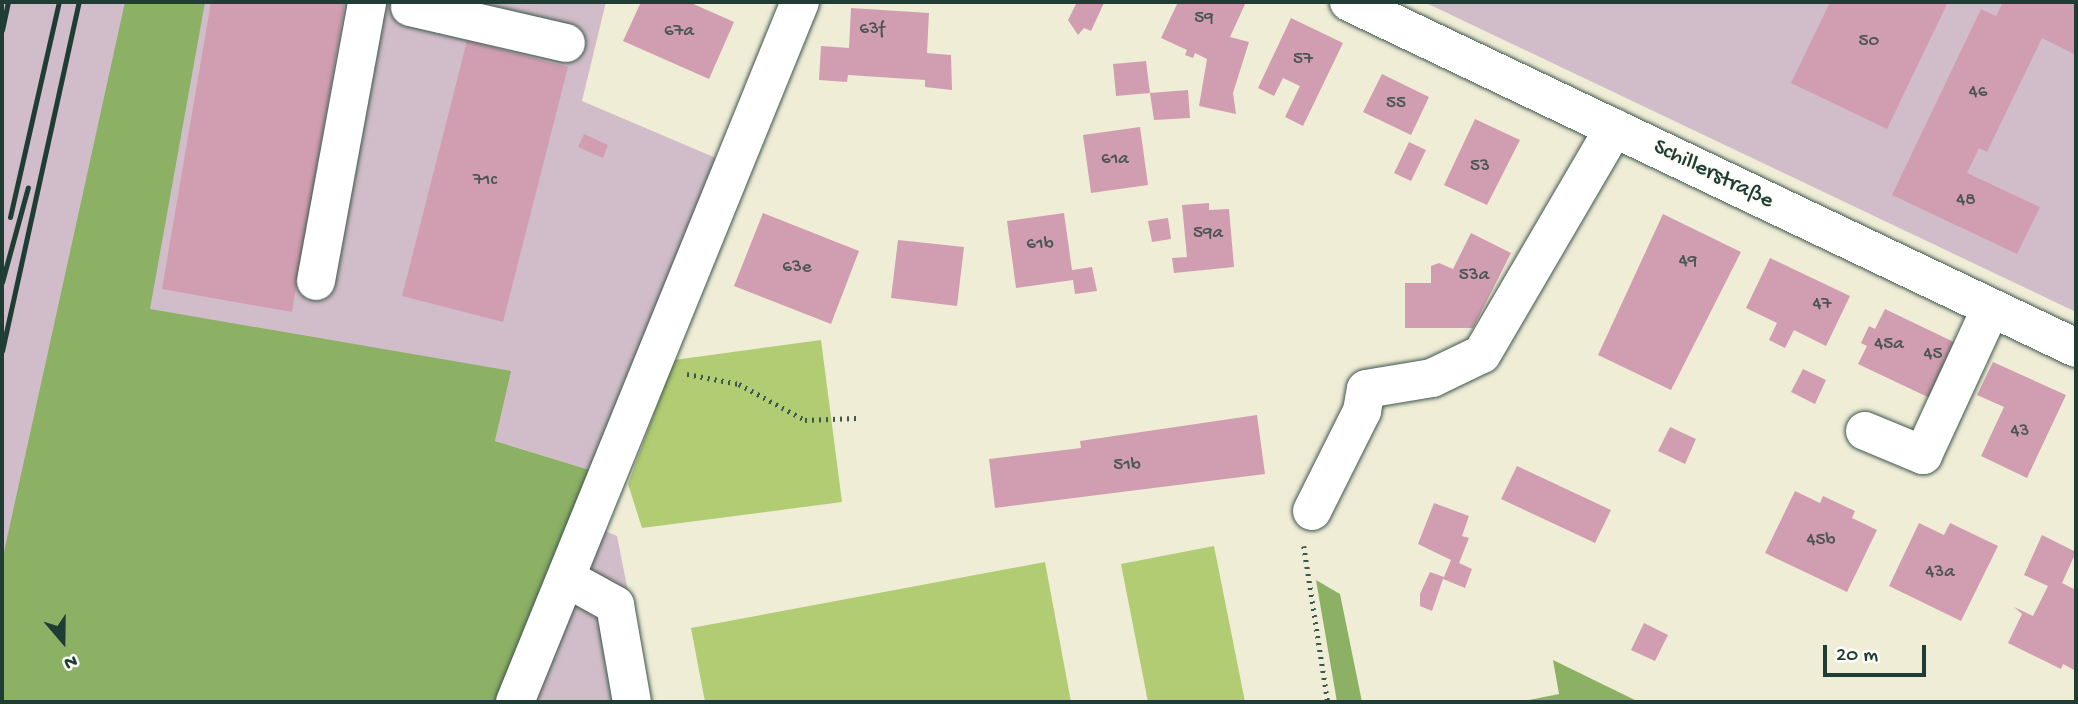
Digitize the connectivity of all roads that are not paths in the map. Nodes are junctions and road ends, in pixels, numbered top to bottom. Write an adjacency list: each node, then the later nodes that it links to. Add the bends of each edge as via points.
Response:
1 (367, 2): 7 (street)
2 (800, 2): 12 (street)
3 (1349, 2): 6 (street, Schillerstraße)
4 (410, 7): 5 (street)
5 (566, 43)
6 (1614, 128): 8 (street, Schillerstraße); 11 (street, via 1482,354 1432,378 1366,389 1362,411)
7 (316, 281)
8 (1991, 308): 9 (street, Schillerstraße); 10 (street, via 1923,455)
9 (2076, 348)
10 (1866, 431)
11 (1312, 511)
12 (568, 579): 13 (street); 14 (street, via 615,605)
13 (515, 702)
14 (632, 702)

